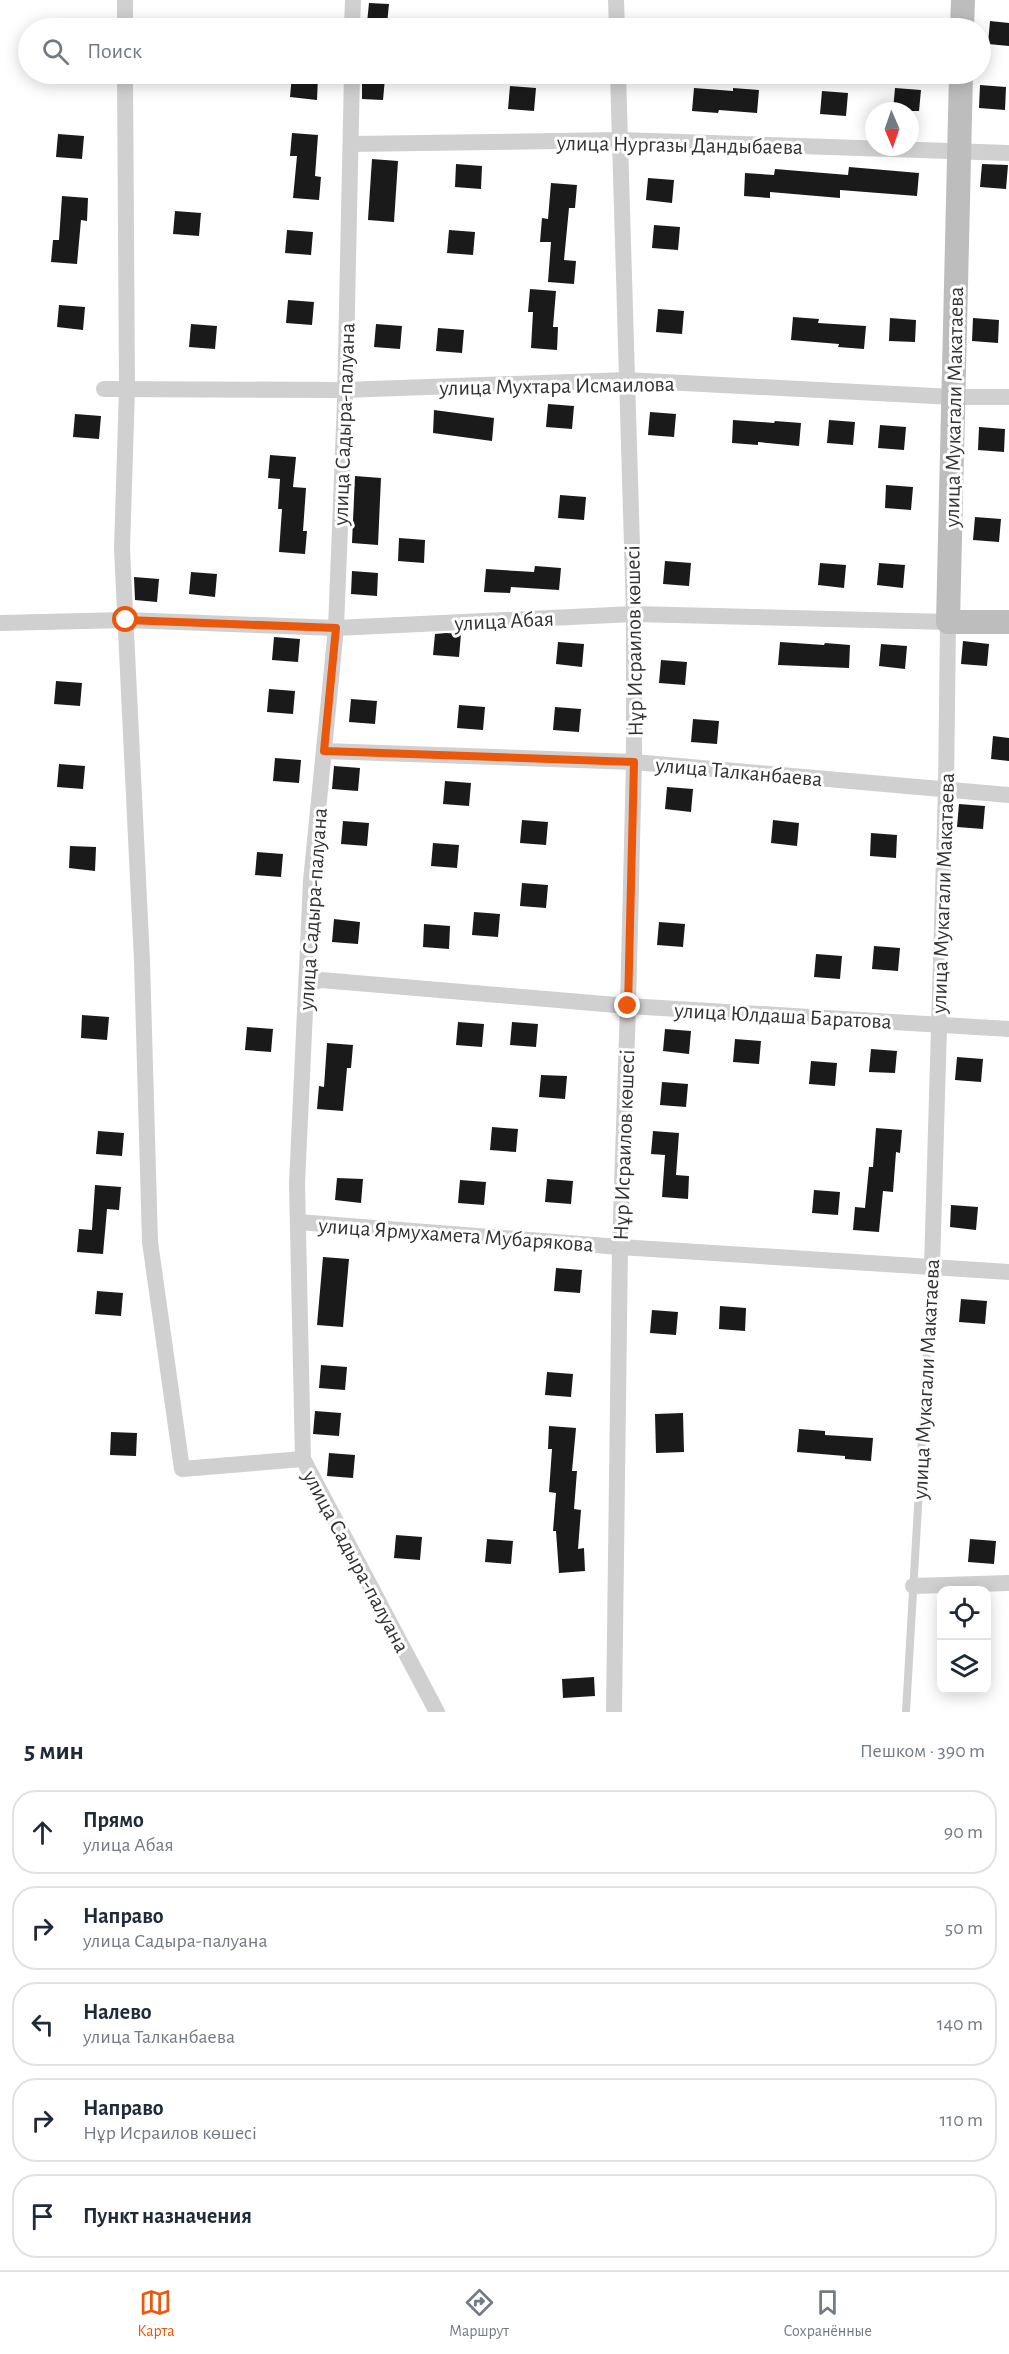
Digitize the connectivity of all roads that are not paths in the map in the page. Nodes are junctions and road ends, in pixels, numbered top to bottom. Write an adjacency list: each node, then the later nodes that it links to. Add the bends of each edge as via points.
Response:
1 (125, 0): 5 (street)
2 (353, 0): 6 (street)
3 (616, 0): 7 (street)
4 (963, 0): 8 (street)
5 (125, 18)
6 (352, 18)
7 (617, 18)
8 (962, 18)
9 (125, 84): 19 (street)
10 (352, 84): 14 (street, улица Садыра-палуана)
11 (618, 84): 13 (street, Нұр Исраилов көшесі)
12 (961, 84): 15 (street, улица Мукагали Макатаева)
13 (620, 140): 14 (street, улица Нургазы Дандыбаева); 15 (street, улица Нургазы Дандыбаева); 17 (street, Нұр Исраилов көшесі)
14 (351, 144): 20 (street, улица Садыра-палуана)
15 (959, 152): 16 (street, улица Нургазы Дандыбаева); 21 (street, улица Мукагали Макатаева)
16 (1009, 153)
17 (626, 380): 20 (street, улица Мухтара Исмаилова); 21 (street, улица Мухтара Исмаилова); 23 (street, Нұр Исраилов көшесі)
18 (104, 389): 19 (street, улица Мухтара Исмаилова)
19 (127, 389): 20 (street, улица Мухтара Исмаилова); 24 (street, via 122,549)
20 (344, 390): 28 (street, улица Садыра-палуана)
21 (953, 397): 22 (street, улица Мухтара Исмаилова); 25 (street, улица Мукагали Макатаева)
22 (1009, 397)
23 (634, 614): 25 (street, улица Абая); 28 (street, улица Абая); 30 (street, Нұр Исраилов көшесі)
24 (126, 620): 27 (street, улица Абая); 28 (street, улица Абая); 41 (street, via 150,1242 182,1469)
25 (948, 622): 26 (street, улица Абая); 31 (street, улица Мукагали Макатаева)
26 (1009, 622)
27 (0, 623)
28 (336, 628): 29 (street, улица Садыра-палуана)
29 (324, 751): 30 (street, улица Талканбаева); 33 (street, улица Садыра-палуана, via 311,881)
30 (634, 762): 31 (street, улица Талканбаева); 34 (street, Нұр Исраилов көшесі)
31 (946, 789): 32 (street, улица Талканбаева); 35 (street, улица Мукагали Макатаева)
32 (1009, 795)
33 (307, 984): 34 (street, улица Юлдаша Баратова, via 321,980); 37 (street, улица Садыра-палуана)
34 (628, 1006): 35 (street, улица Юлдаша Баратова); 38 (street, Нұр Исраилов көшесі)
35 (939, 1024): 36 (street, улица Юлдаша Баратова); 39 (street, улица Мукагали Макатаева)
36 (1009, 1029)
37 (298, 1222): 38 (street, улица Ярмухамета Мубарякова); 41 (street, улица Садыра-палуана)
38 (620, 1247): 39 (street, улица Ярмухамета Мубарякова); 45 (street, Нұр Исраилов көшесі)
39 (932, 1267): 40 (street, улица Ярмухамета Мубарякова); 43 (lane, улица Мукагали Макатаева)
40 (1009, 1272)
41 (303, 1459): 44 (street, улица Садыра-палуана)
42 (1009, 1583): 43 (street)
43 (913, 1586): 46 (lane, улица Мукагали Макатаева)
44 (436, 1712)
45 (614, 1712)
46 (906, 1712)

